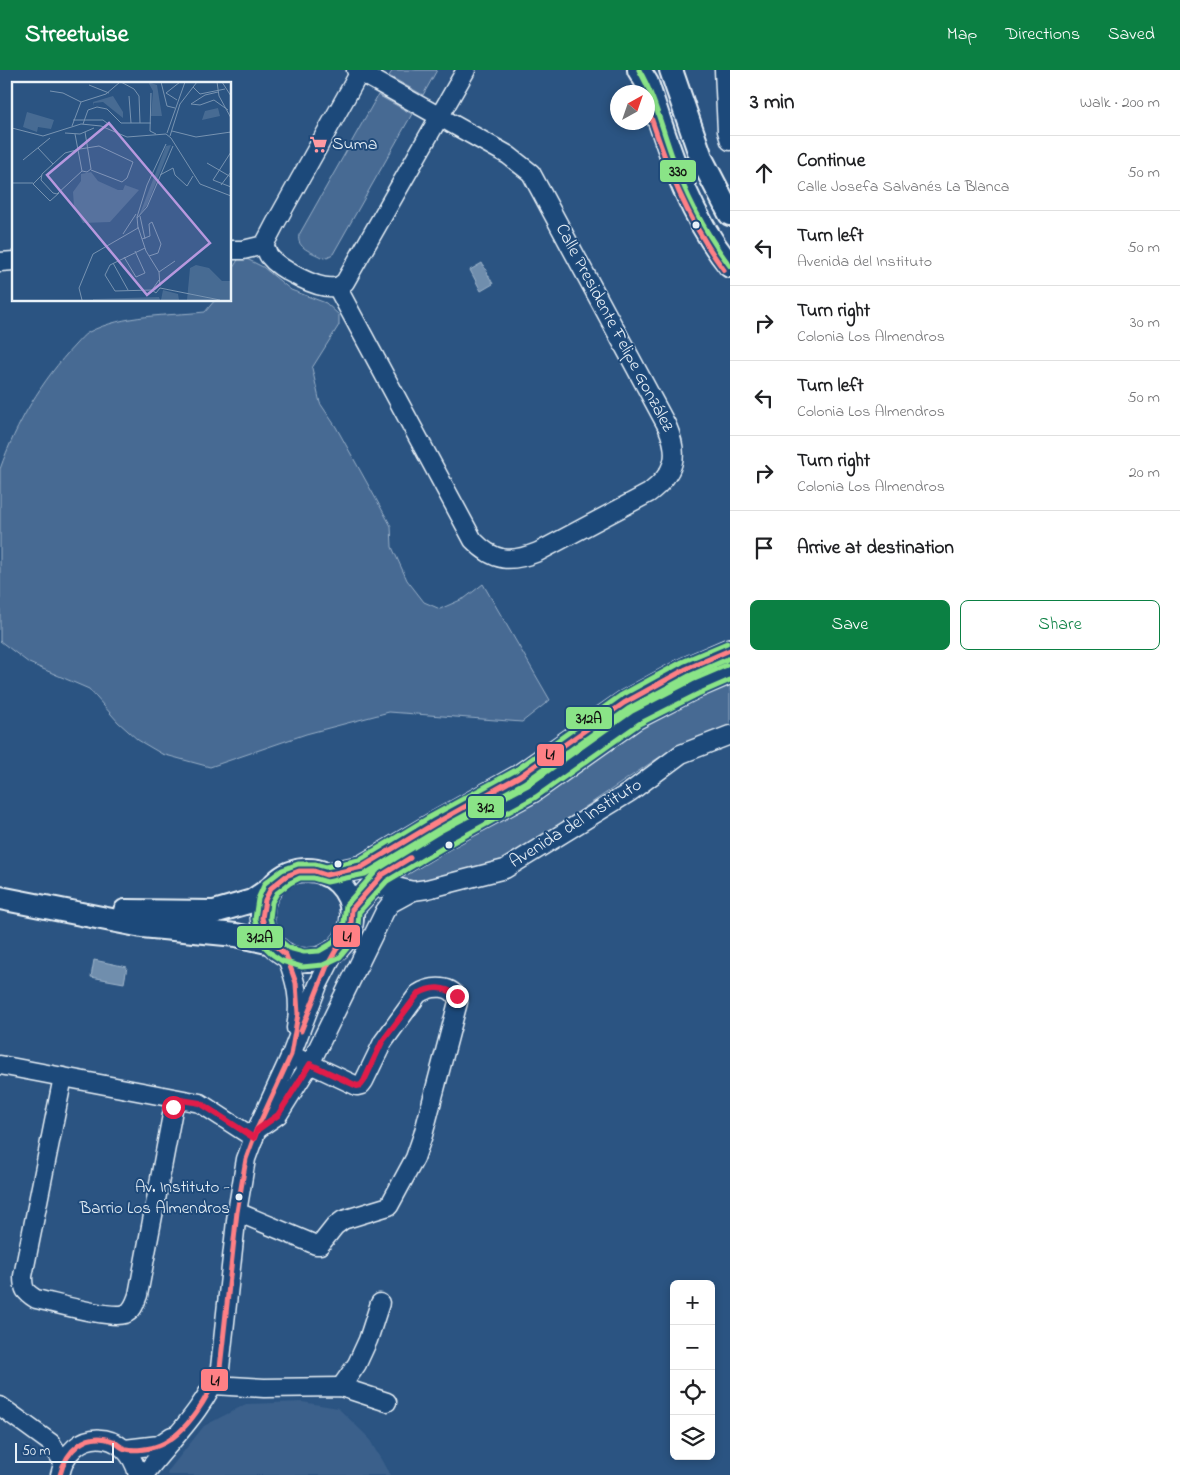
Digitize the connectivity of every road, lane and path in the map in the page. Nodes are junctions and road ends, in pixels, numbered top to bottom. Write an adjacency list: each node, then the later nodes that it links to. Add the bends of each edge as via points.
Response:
1 (466, 70): 6 (street)
2 (640, 70): 11 (main road, via 675,170 691,205 716,249)
3 (671, 70): 8 (main road, via 702,160)
4 (724, 70): 7 (street)
5 (359, 71): 6 (street, Calle Presidente Felipe González); 9 (street)
6 (440, 116): 12 (street, via 353,269 345,282); 12 (street, Calle Presidente Felipe González, via 508,155 531,173 667,426 674,443 670,472 649,493 522,559 509,560 482,550 473,540)
7 (730, 141)
8 (730, 214)
9 (264, 245): 10 (street); 12 (street, via 272,259 297,276 316,286)
10 (231, 250)
11 (730, 266)
12 (337, 287)
13 (730, 650): 16 (main road, via 686,669 624,703 520,776 362,867)
14 (730, 672): 18 (main road, via 635,718 532,791 382,875)
15 (730, 735): 19 (street, Avenida del Instituto, via 681,754 630,792 505,869)
16 (326, 874): 17 (main road, via 299,871); 22 (main road, via 343,888)
17 (271, 888): 21 (main road, via 252,901 214,912 142,912); 23 (main road, via 262,918 266,932)
18 (368, 890): 19 (street, Avenida del Instituto, via 392,886); 22 (main road)
19 (413, 891): 26 (street, Avenida del Instituto, via 391,903 386,911)
20 (0, 898): 21 (main road)
21 (27, 903): 23 (main road, via 142,926 236,935)
22 (352, 909): 24 (main road, via 346,938)
23 (279, 949): 24 (main road, via 303,960 320,958); 25 (street, via 296,983 298,1014)
24 (336, 950): 25 (street, via 318,985)
25 (291, 1055): 26 (street); 30 (street)
26 (310, 1064): 30 (street, Avenida del Instituto, via 278,1115); 31 (street, via 361,1085 382,1042 418,994 441,988 457,996 449,1041 423,1135 389,1206 343,1220 320,1245)
27 (0, 1065): 28 (street)
28 (63, 1078): 29 (street); 29 (street, via 23,1284 26,1292 36,1299 113,1315 133,1308 138,1295)
29 (175, 1099): 30 (street, via 200,1103)
30 (255, 1134): 31 (street, via 246,1159)
31 (237, 1212): 33 (street, via 220,1368)
32 (380, 1303): 34 (street, via 357,1364)
33 (214, 1385): 34 (street, via 264,1388); 37 (street)
34 (341, 1386): 35 (street)
35 (387, 1402)
36 (0, 1406): 39 (street, via 51,1443)
37 (182, 1429): 38 (street, via 159,1445); 41 (street)
38 (126, 1449): 39 (street, via 101,1438 91,1439 70,1451); 40 (street)
39 (61, 1468)
40 (138, 1475)
41 (144, 1475)

